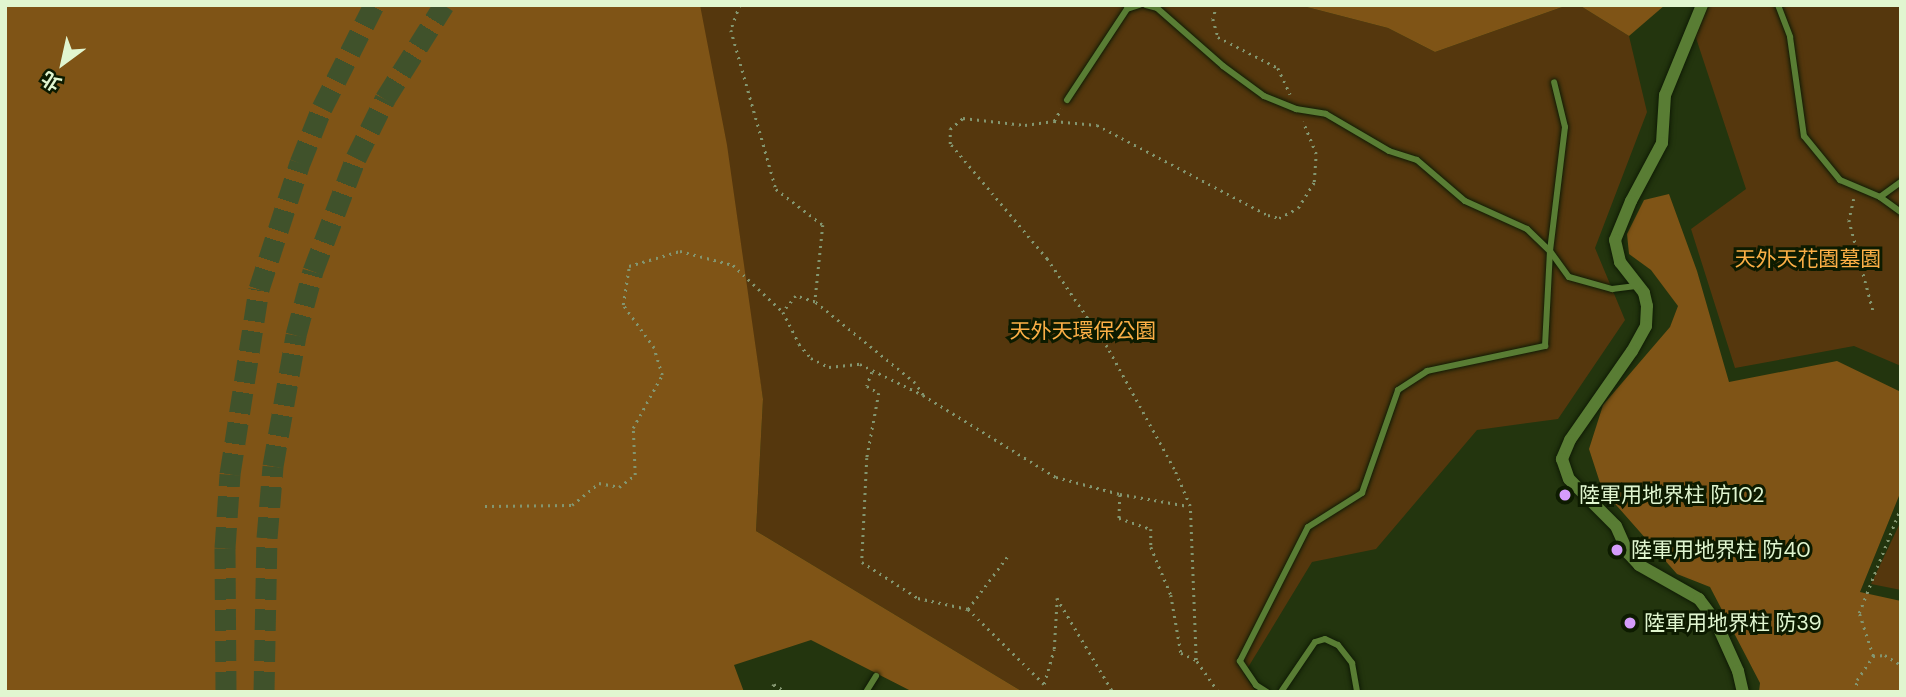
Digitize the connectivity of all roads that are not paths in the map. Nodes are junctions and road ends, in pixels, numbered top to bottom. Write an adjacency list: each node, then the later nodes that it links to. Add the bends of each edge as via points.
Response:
1 (1139, 5): 6 (lane, via 1127,9)
2 (1146, 5): 10 (lane, via 1157,8 1264,96 1296,109 1326,114 1389,151 1417,160 1465,201 1527,229)
3 (1702, 5): 11 (street, via 1665,96 1662,143 1630,201 1615,240 1620,262)
4 (1778, 5): 8 (lane, via 1790,37 1804,136 1840,180)
5 (1554, 82): 10 (lane, via 1565,127)
6 (1067, 100)
7 (1901, 182): 8 (lane)
8 (1880, 197): 9 (lane)
9 (1901, 212)
10 (1550, 251): 11 (lane, via 1569,277 1612,289); 14 (lane, via 1545,346 1427,372 1398,390 1362,493 1308,527 1240,661 1255,685)
11 (1640, 286): 17 (street, via 1647,306 1646,326 1562,459 1569,479 1616,526 1639,565 1699,599 1715,620)
12 (876, 676): 13 (lane)
13 (866, 692)
14 (1268, 692)
15 (1281, 692): 16 (lane, via 1315,642 1325,639 1338,645 1352,663)
16 (1357, 692)
17 (1743, 692)

